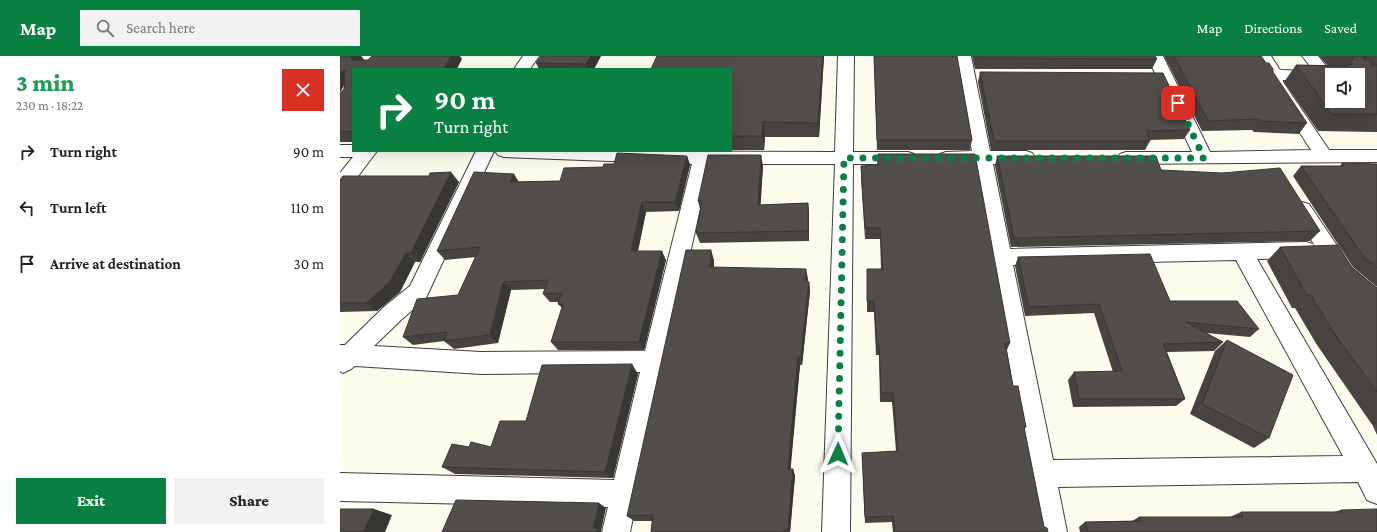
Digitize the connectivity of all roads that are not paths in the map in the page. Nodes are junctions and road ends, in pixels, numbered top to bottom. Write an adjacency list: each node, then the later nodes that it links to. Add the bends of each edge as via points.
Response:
1 (530, 56): 6 (street)
2 (846, 56): 21 (street)
3 (1155, 56): 23 (street, via 1157,76)
4 (1263, 56): 9 (street)
5 (1310, 56): 8 (street)
6 (523, 68)
7 (970, 69): 19 (street)
8 (1325, 72)
9 (1276, 76): 10 (street); 17 (street, via 1275,82)
10 (1325, 76)
11 (340, 151): 12 (street)
12 (352, 151)
13 (367, 152): 25 (street)
14 (485, 152): 30 (street, via 418,292)
15 (554, 152): 16 (street)
16 (704, 155): 21 (street); 31 (street)
17 (1324, 156): 18 (street); 24 (street)
18 (1377, 156)
19 (982, 157): 20 (street); 21 (street); 28 (street)
20 (1045, 157)
21 (844, 158): 37 (street)
22 (1108, 158): 23 (street)
23 (1204, 158): 24 (street)
24 (1270, 158): 26 (street)
25 (340, 186)
26 (1327, 250): 27 (street); 29 (street, via 1344,274)
27 (1242, 252): 28 (street); 33 (street)
28 (1000, 257): 32 (street)
29 (1377, 302)
30 (343, 358): 31 (street, via 482,363)
31 (654, 361): 35 (street)
32 (1042, 474): 33 (street); 38 (street)
33 (1371, 480)
34 (340, 487): 35 (street)
35 (625, 494): 36 (street)
36 (616, 532)
37 (836, 532)
38 (1053, 532)

